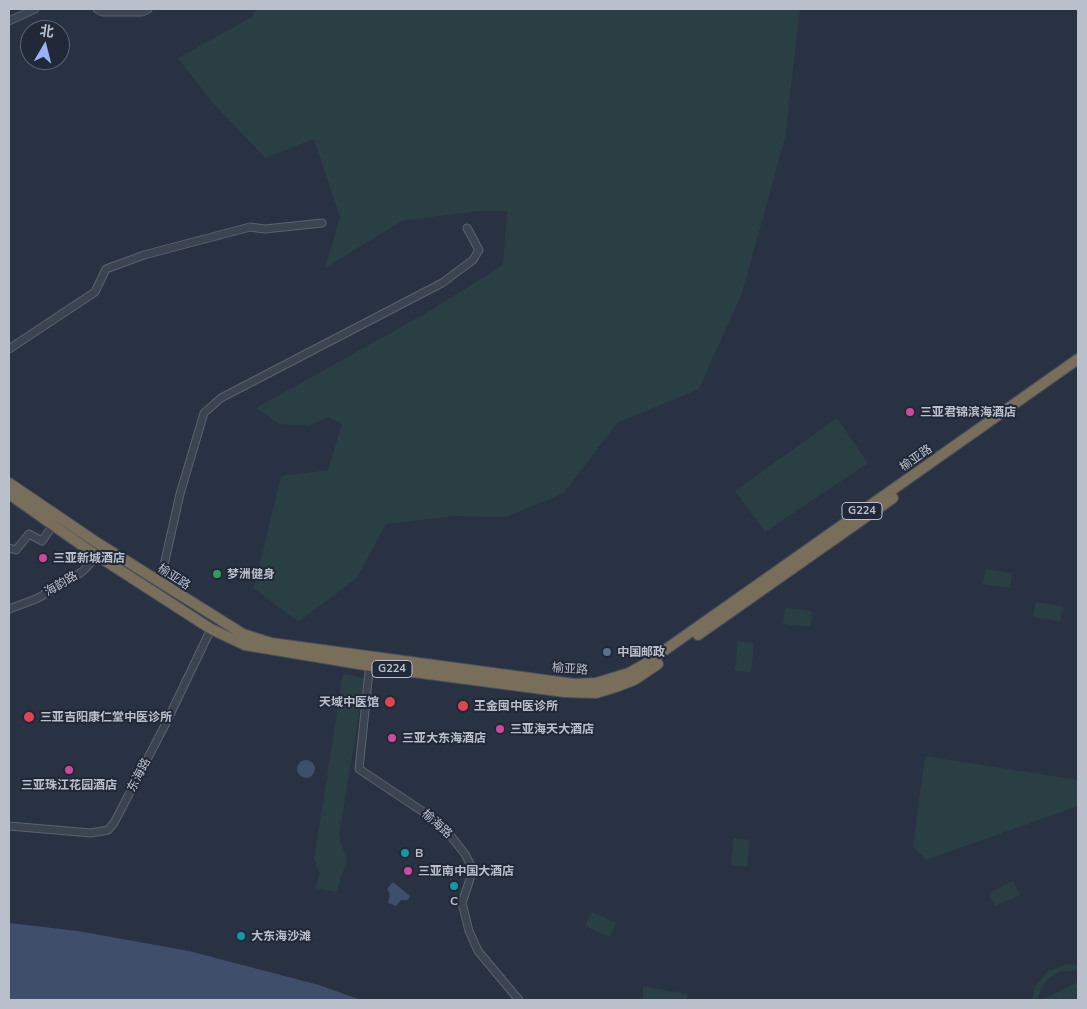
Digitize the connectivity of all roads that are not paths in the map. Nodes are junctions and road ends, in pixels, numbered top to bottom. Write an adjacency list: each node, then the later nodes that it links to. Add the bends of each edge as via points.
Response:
1 (35, 9): 4 (street)
2 (97, 9): 3 (street, via 102,12 142,12)
3 (148, 9)
4 (24, 11): 5 (street)
5 (9, 21)
6 (322, 223): 8 (street, via 265,230 250,227 144,254 106,269 95,292)
7 (467, 228): 16 (street, via 479,250 473,260 442,283 220,398 204,413 180,494)
8 (9, 349)
9 (1078, 359): 19 (highway, 榆亚路 / G224, via 629,673 596,683 574,684)
10 (1078, 367): 19 (highway, 榆亚路 / G224, via 634,680 596,693 565,692)
11 (9, 483): 15 (highway, 榆亚路 / G224)
12 (9, 494): 13 (highway, 榆亚路 / G224)
13 (53, 525): 14 (street, via 42,541 29,534 16,550); 15 (highway, 榆亚路 / G224)
14 (9, 548)
15 (102, 551): 16 (highway, 榆亚路 / G224); 17 (street, 海韵路, via 83,571 64,584); 18 (highway, 榆亚路 / G224)
16 (160, 583): 19 (highway, 榆亚路 / G224, via 243,634 271,643)
17 (9, 609)
18 (211, 628): 19 (highway, 榆亚路 / G224, via 245,645); 20 (street, 东海路, via 165,725 108,830 91,833)
19 (370, 661): 21 (street, 榆海路, via 359,769 428,815 446,830 465,854 473,870 462,903 469,931 478,951)
20 (9, 826)
21 (519, 1000)

